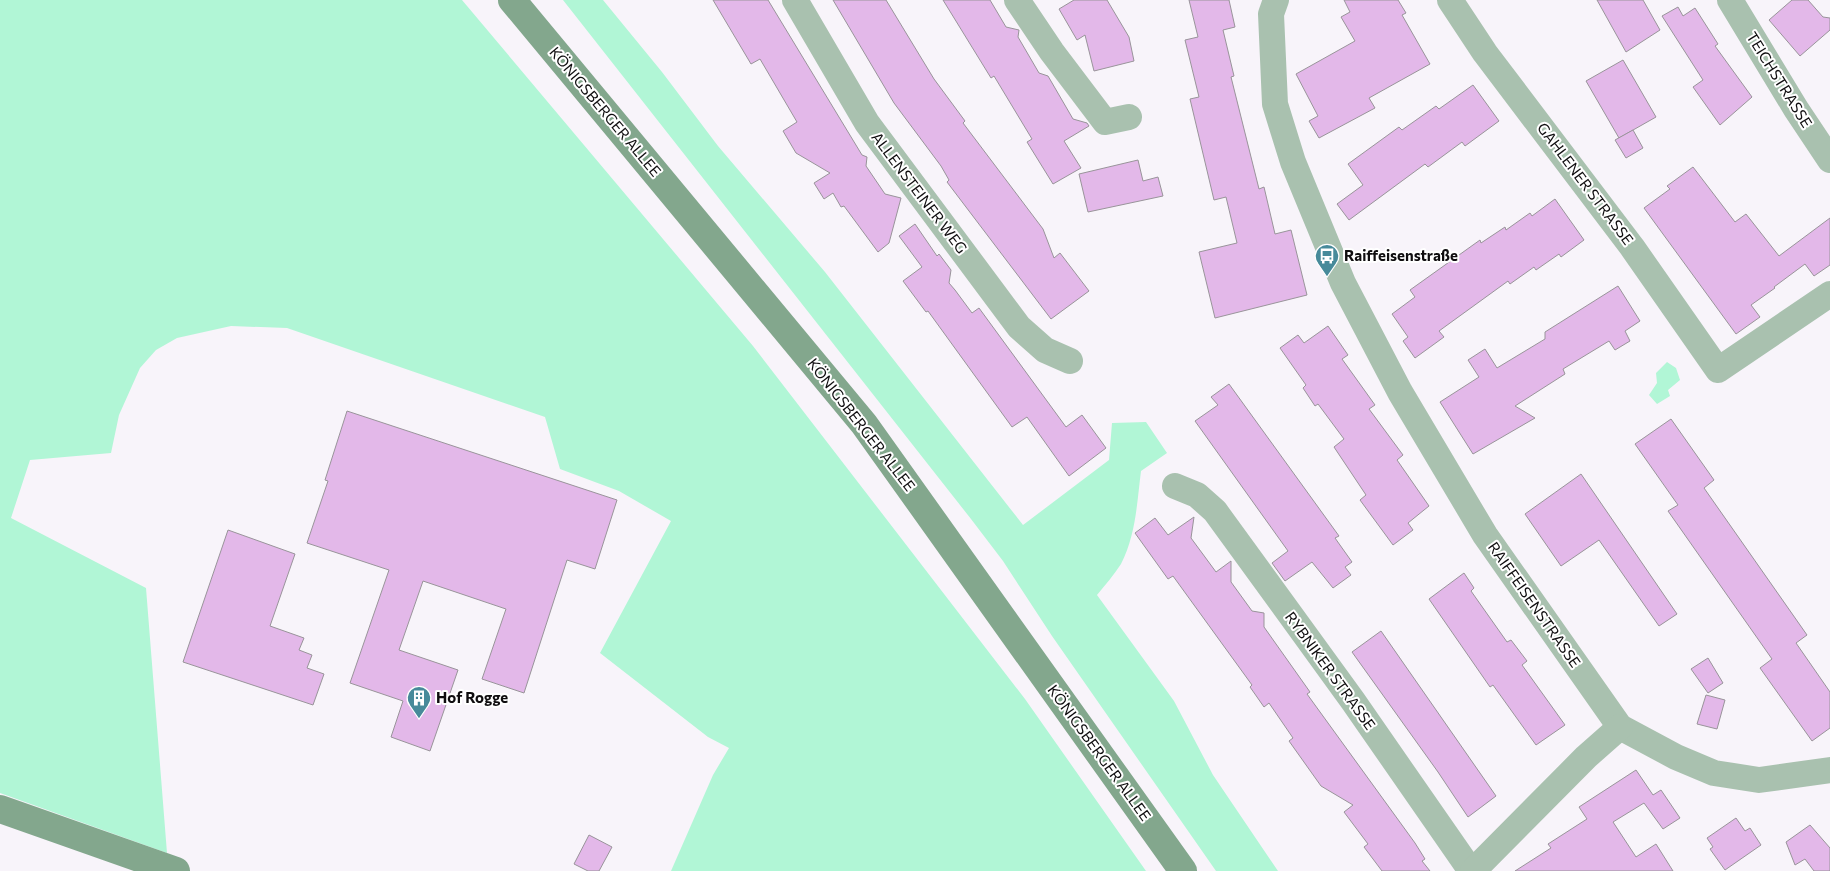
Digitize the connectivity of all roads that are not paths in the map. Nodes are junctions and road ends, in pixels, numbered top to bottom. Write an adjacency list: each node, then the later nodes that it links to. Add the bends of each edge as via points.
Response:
1 (512, 0): 16 (main road, KÖNIGSBERGER ALLEE, via 864,424)
2 (794, 0): 10 (street, ALLENSTEINER WEG, via 867,123 1019,326 1045,350)
3 (1017, 0): 7 (street, via 1105,122)
4 (1276, 0): 12 (street, RAIFFEISENSTRASSE, via 1272,14 1275,104 1293,162 1343,283 1400,392 1485,535)
5 (1450, 0): 9 (street, GAHLENER STRASSE, via 1485,53 1632,246 1718,370)
6 (1730, 0): 8 (street, TEICHSTRASSE)
7 (1130, 117)
8 (1830, 160)
9 (1830, 294)
10 (1070, 361)
11 (1175, 486): 17 (street, RYBNIKER STRASSE, via 1197,495 1215,511)
12 (1620, 727): 13 (street, RAIFFEISENSTRASSE, via 1714,773 1759,780); 17 (street, RYBNIKER STRASSE)
13 (1830, 770)
14 (0, 809): 15 (main road)
15 (176, 871)
16 (1183, 871)
17 (1472, 871)

